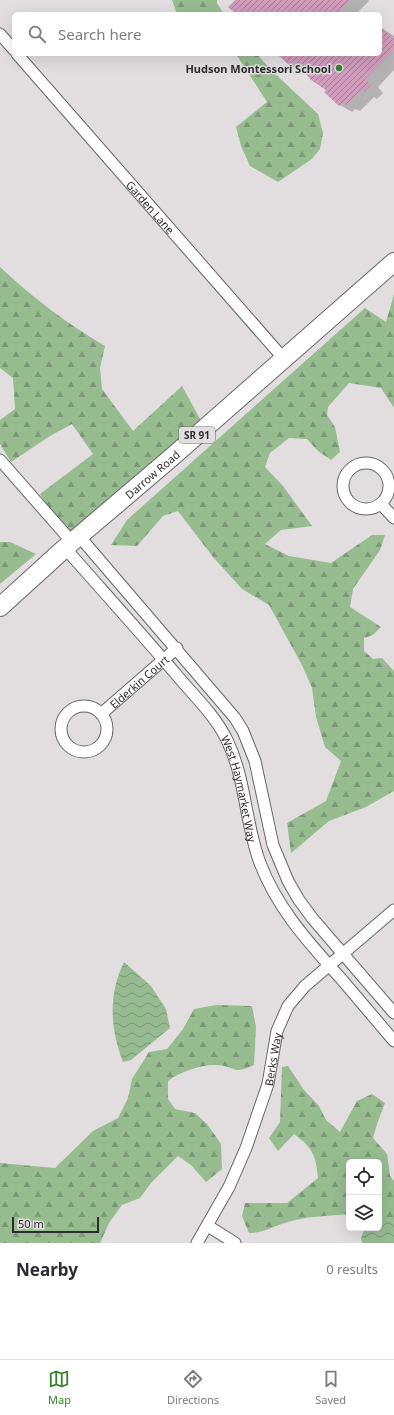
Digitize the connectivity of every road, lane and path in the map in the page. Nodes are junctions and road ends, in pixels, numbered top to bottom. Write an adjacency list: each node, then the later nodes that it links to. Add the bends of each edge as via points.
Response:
1 (0, 34): 2 (street)
2 (12, 48)
3 (19, 56): 5 (street, Garden Lane)
4 (394, 262): 5 (main road, Darrow Road / SR 91)
5 (284, 359): 9 (main road, Darrow Road / SR 91)
6 (0, 460): 9 (street)
7 (381, 504): 7 (street, via 370,509 358,508 348,501 343,490 344,478 350,468 362,463 374,464 384,471 389,482 388,494); 8 (street)
8 (394, 518)
9 (72, 542): 10 (main road, Darrow Road / SR 91); 11 (street, West Haymarket Way); 12 (street, West Haymarket Way)
10 (0, 607)
11 (177, 648): 12 (street, Elderkin Court); 15 (street, West Haymarket Way, via 228,707 243,731 258,773 279,863 299,900)
12 (164, 660): 13 (street, Elderkin Court); 16 (street, West Haymarket Way, via 210,715 227,740 239,772 254,845 267,880 290,920)
13 (101, 714): 13 (street, Elderkin Court, via 106,725 106,737 99,747 88,752 76,751 66,744 61,734 62,722 69,712 79,707 91,708)
14 (394, 910): 15 (street, Berks Way)
15 (344, 953): 16 (street, Berks Way); 17 (street, West Haymarket Way)
16 (329, 966): 18 (street, West Haymarket Way); 19 (street, Berks Way, via 305,986 288,1006 274,1044 268,1084 261,1108 229,1187)
17 (394, 1013)
18 (394, 1041)
19 (208, 1226): 20 (street, Berks Way); 21 (street)
20 (197, 1243)
21 (235, 1243)

